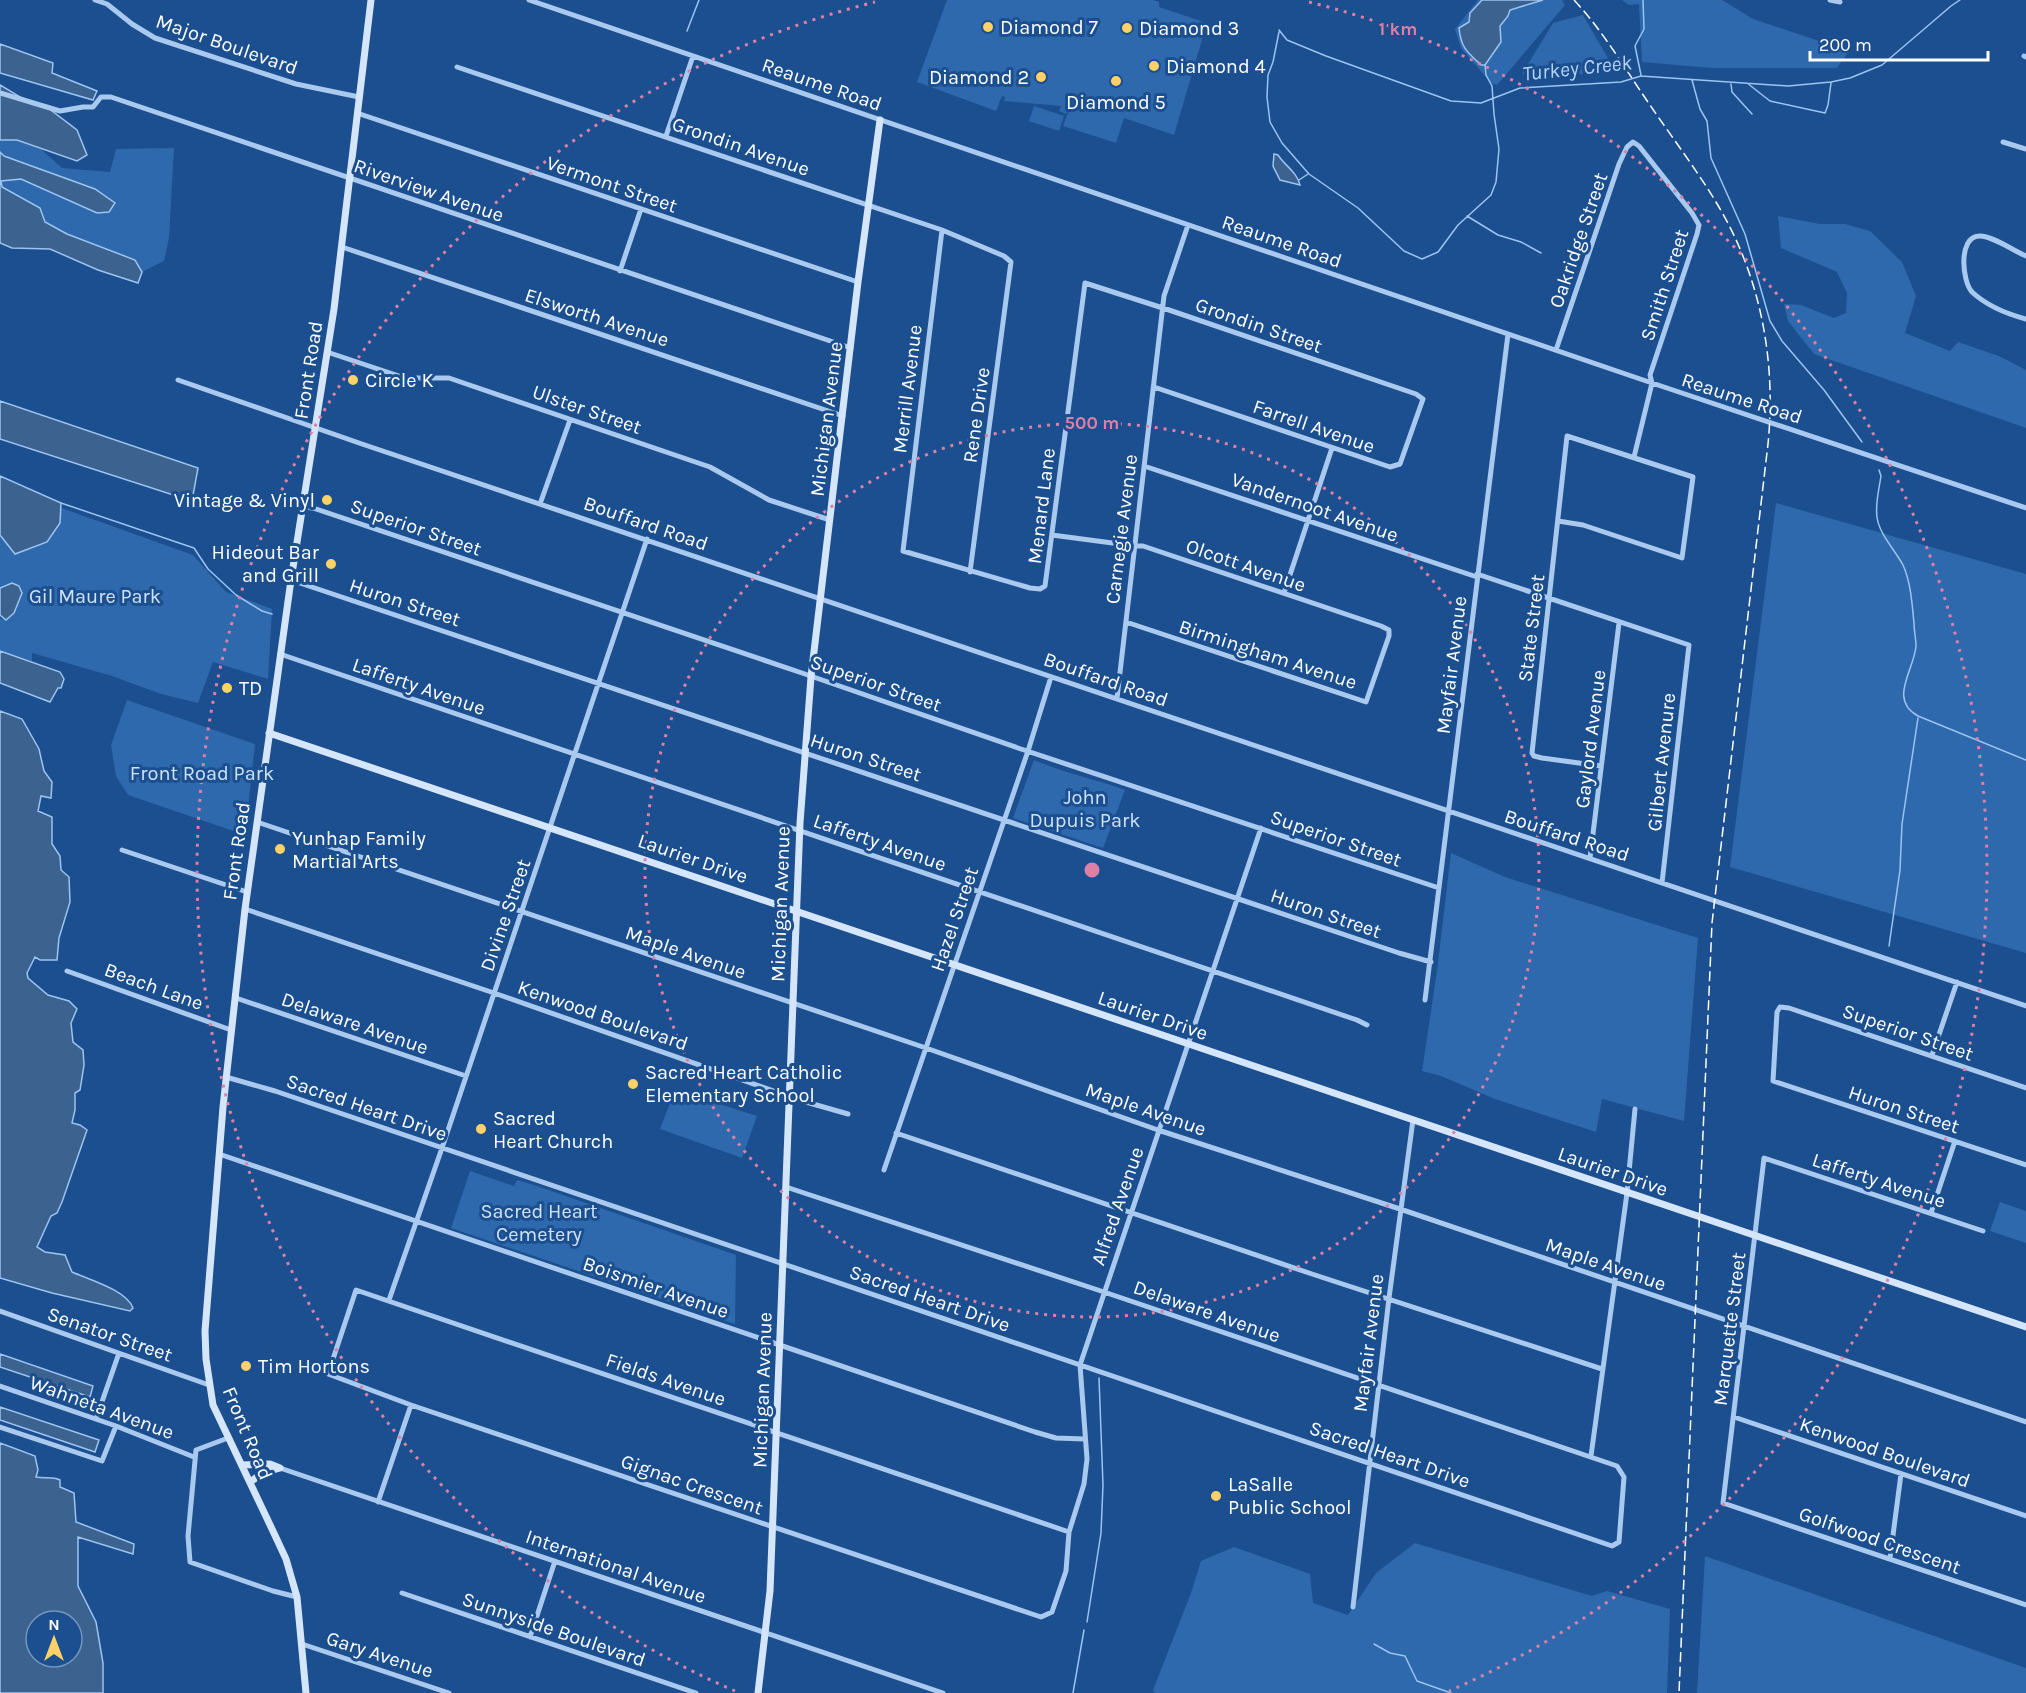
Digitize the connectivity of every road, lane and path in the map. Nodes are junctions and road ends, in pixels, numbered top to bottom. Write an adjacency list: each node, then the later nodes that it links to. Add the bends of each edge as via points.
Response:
1 (94, 0): 9 (street, Major Boulevard, via 107,4 155,38 296,84)
2 (371, 0): 9 (street, Front Road)
3 (529, 0): 6 (street, Reaume Road)
4 (1830, 0): 5 (street)
5 (1840, 2)
6 (693, 56): 11 (street, Reaume Road); 12 (street)
7 (457, 67): 12 (street, Grondin Avenue)
8 (0, 93): 16 (street, Riverview Avenue, via 60,111 93,107 101,97 111,97)
9 (359, 97): 10 (street, Front Road)
10 (357, 113): 16 (street, Front Road); 18 (street, Vermont Street)
11 (880, 120): 17 (street, Michigan Avenue); 19 (street, Reaume Road)
12 (666, 136): 17 (street, Grondin Avenue)
13 (1633, 142): 31 (street, Oakridge Street, via 1619,164); 34 (street, Smith Street, via 1699,225 1650,375)
14 (2003, 142): 15 (street)
15 (2026, 149)
16 (350, 179): 21 (street, Front Road); 24 (street, Riverview Avenue)
17 (869, 206): 20 (street, Grondin Avenue); 25 (street, Michigan Avenue)
18 (641, 209): 24 (street); 25 (street, Vermont Street)
19 (1188, 225): 27 (street, Carnegie Avenue); 29 (street, Reaume Road)
20 (942, 231): 23 (street, Grondin Avenue); 52 (street, Merrill Avenue)
21 (342, 248): 32 (street, Front Road); 37 (street, Elsworth Avenue)
22 (2026, 256): 28 (street, via 1980,236 1971,239 1964,256 1965,279 1970,290 1994,307)
23 (1011, 262): 53 (street, Rene Drive)
24 (620, 271): 30 (street, Riverview Avenue)
25 (858, 282): 30 (street, Michigan Avenue)
26 (1084, 284): 27 (street, Grondin Street); 49 (street, Menard Lane)
27 (1163, 307): 35 (street, Carnegie Avenue); 36 (street, Grondin Street)
28 (2026, 319)
29 (1508, 334): 31 (street, Reaume Road); 54 (street, Mayfair Avenue)
30 (851, 348): 37 (street, Michigan Avenue)
31 (1556, 350): 34 (street, Reaume Road)
32 (327, 352): 38 (street, Ulster Street, via 405,378 449,378); 39 (street, Front Road)
33 (178, 380): 39 (street, Bouffard Road)
34 (1652, 383): 41 (street, Smith Street); 45 (street, Reaume Road)
35 (1154, 387): 40 (street, Farrell Avenue); 42 (street, Carnegie Avenue)
36 (1423, 399): 40 (street, Farrell Avenue, via 1400,464 1390,467)
37 (843, 416): 46 (street, Michigan Avenue)
38 (570, 420): 43 (street); 46 (street, Ulster Street, via 710,467 769,500)
39 (315, 427): 43 (street, Bouffard Road); 44 (street, Front Road)
40 (1332, 448): 47 (street)
41 (1634, 458): 48 (street, State Street, via 1567,436); 48 (street, via 1693,477 1683,558 1583,525)
42 (1144, 466): 47 (street, Vandernoot Avenue); 51 (street, Carnegie Avenue)
43 (540, 504): 50 (street, Bouffard Road)
44 (303, 507): 55 (street, Front Road); 59 (street, Superior Street)
45 (2026, 508)
46 (830, 520): 57 (street, Michigan Avenue)
47 (1308, 520): 54 (street, Vandernoot Avenue); 56 (street)
48 (1558, 521): 58 (street, State Street)
49 (1052, 535): 51 (street, Olcott Avenue); 53 (street, Menard Lane, via 1045,585 1040,589)
50 (647, 539): 57 (street, Bouffard Road); 59 (street, Divine Street)
51 (1135, 546): 56 (street, Olcott Avenue); 60 (street, Carnegie Avenue)
52 (903, 550): 53 (street, Menard Lane)
53 (970, 572)
54 (1477, 576): 58 (street, Vandernoot Avenue); 74 (street, Mayfair Avenue)
55 (291, 580): 63 (street, Front Road); 67 (street, Huron Street)
56 (1284, 592): 64 (street, Olcott Avenue, via 1389,630)
57 (822, 598): 65 (street, Michigan Avenue); 66 (street, Bouffard Road)
58 (1550, 598): 61 (street, Vandernoot Avenue); 73 (street, State Street, via 1532,753 1542,758)
59 (623, 613): 65 (street, Superior Street); 67 (street, Divine Street)
60 (1126, 622): 64 (street, Birmingham Avenue, via 1366,702); 68 (street, Carnegie Avenue)
61 (1619, 623): 62 (street, Vandernoot Avenue); 73 (street, Gaylord Avenue)
62 (1689, 645): 82 (street, Gilbert Avenure)
63 (280, 654): 69 (street, Front Road); 72 (street, Lafferty Avenue)
64 (1379, 668)
65 (811, 676): 70 (street, Superior Street); 71 (street, Michigan Avenue)
66 (1051, 676): 68 (street, Bouffard Road); 70 (street, Hazel Street)
67 (599, 683): 71 (street, Huron Street); 72 (street, Divine Street)
68 (1117, 698): 74 (street, Bouffard Road)
69 (269, 733): 76 (street, Front Road); 77 (street, Laurier Drive)
70 (1028, 751): 75 (street, Hazel Street); 78 (street, Superior Street)
71 (805, 753): 75 (street, Huron Street); 79 (street, Michigan Avenue)
72 (575, 754): 77 (street, Divine Street); 79 (street, Lafferty Avenue)
73 (1601, 766): 81 (street, Gaylord Avenue)
74 (1448, 811): 81 (street, Bouffard Road); 83 (street, Mayfair Avenue)
75 (1004, 819): 84 (street, Hazel Street); 86 (street, Huron Street)
76 (257, 822): 85 (street, Front Road); 89 (street, Maple Avenue)
77 (550, 828): 88 (street, Laurier Drive); 89 (street, Divine Street)
78 (1261, 828): 83 (street, Superior Street); 86 (street, Alfred Avenue)
79 (800, 830): 84 (street, Lafferty Avenue); 88 (street, Michigan Avenue)
80 (122, 850): 85 (street)
81 (1590, 858): 82 (street, Bouffard Road)
82 (1662, 883): 94 (street, Bouffard Road)
83 (1439, 888): 90 (street, Mayfair Avenue)
84 (979, 891): 91 (street, Hazel Street); 93 (street, Lafferty Avenue)
85 (248, 892): 87 (street, Front Road)
86 (1238, 898): 90 (street, Huron Street); 93 (street, Alfred Avenue)
87 (245, 909): 95 (street, Kenwood Boulevard); 96 (street, Front Road)
88 (796, 910): 91 (street, Laurier Drive); 98 (street, Michigan Avenue)
89 (522, 913): 95 (street, Divine Street); 98 (street, Maple Avenue)
90 (1431, 962): 97 (street, Mayfair Avenue)
91 (954, 965): 102 (street, Laurier Drive); 103 (street, Hazel Street)
92 (67, 970): 101 (street, Beach Lane)
93 (1213, 970): 100 (street, Lafferty Avenue); 102 (street, Alfred Avenue)
94 (1957, 982): 99 (street, Bouffard Road); 104 (street)
95 (494, 993): 105 (street, Divine Street); 109 (street, Kenwood Boulevard)
96 (236, 998): 101 (street, Front Road); 105 (street, Delaware Avenue)
97 (1425, 1000)
98 (793, 1004): 103 (street, Maple Avenue); 109 (street, Michigan Avenue)
99 (2026, 1005)
100 (1367, 1024)
101 (231, 1030): 106 (street, Front Road)
102 (1188, 1044): 112 (street, Laurier Drive); 113 (street, Alfred Avenue)
103 (926, 1048): 113 (street, Maple Avenue); 114 (street, Hazel Street)
104 (1932, 1055): 107 (street, Superior Street, via 1780,1007 1776,1012); 108 (street, Superior Street)
105 (466, 1076): 116 (street, Divine Street)
106 (226, 1077): 116 (street, Sacred Heart Drive); 117 (street, Front Road)
107 (1773, 1081): 115 (street, Huron Street)
108 (2026, 1088)
109 (789, 1096): 111 (street, Kenwood Boulevard); 121 (street, Michigan Avenue)
110 (1635, 1109): 122 (street)
111 (848, 1114)
112 (1413, 1120): 122 (street, Laurier Drive); 123 (street, Mayfair Avenue)
113 (1158, 1130): 123 (street, Maple Avenue); 124 (street, Alfred Avenue)
114 (896, 1133): 120 (street, Hazel Street); 124 (street)
115 (1956, 1141): 119 (street, Huron Street); 125 (street)
116 (442, 1148): 126 (street, Divine Street); 129 (street, Sacred Heart Drive)
117 (219, 1154): 126 (street, Boismier Avenue); 142 (street, Front Road, via 206,1331)
118 (1764, 1158): 125 (street, Lafferty Avenue); 128 (street, Marquette Street)
119 (2026, 1165)
120 (884, 1170)
121 (786, 1187): 129 (street, Michigan Avenue); 132 (street, Delaware Avenue)
122 (1627, 1193): 128 (street, Laurier Drive); 130 (street)
123 (1400, 1209): 130 (street, Maple Avenue); 133 (street, Mayfair Avenue)
124 (1131, 1213): 132 (street, Alfred Avenue); 133 (street)
125 (1931, 1214): 127 (street, Lafferty Avenue)
126 (416, 1221): 134 (street, Divine Street); 138 (street, Boismier Avenue)
127 (1983, 1231)
128 (1756, 1237): 136 (street, Marquette Street); 137 (street, Laurier Drive)
129 (783, 1264): 138 (street, Michigan Avenue); 140 (street, Sacred Heart Drive)
130 (1614, 1282): 136 (street, Maple Avenue); 141 (street)
131 (356, 1290): 134 (street, Fields Avenue); 145 (street, Gignac Crescent, via 328,1374)
132 (1104, 1292): 140 (street, Alfred Avenue); 143 (street, Delaware Avenue)
133 (1389, 1298): 141 (street); 143 (street, Mayfair Avenue)
134 (389, 1300): 151 (street, Fields Avenue)
135 (0, 1311): 139 (street, Senator Street)
136 (1744, 1327): 146 (street, Marquette Street); 148 (street, Maple Avenue)
137 (2026, 1327)
138 (780, 1344): 151 (street, Michigan Avenue); 153 (street, Boismier Avenue, via 1035,1432 1056,1438)
139 (119, 1353): 142 (street, Senator Street); 147 (street)
140 (1080, 1365): 153 (street, Alfred Avenue); 156 (street, Sacred Heart Drive)
141 (1602, 1369): 154 (street)
142 (209, 1385): 152 (street, Front Road)
143 (1378, 1385): 154 (street, Delaware Avenue); 156 (street, Mayfair Avenue)
144 (0, 1386): 147 (street, Wahneta Avenue)
145 (411, 1405): 161 (street); 164 (street, Gignac Crescent)
146 (1734, 1417): 159 (street, Kenwood Boulevard); 162 (street, Marquette Street)
147 (96, 1419): 149 (street, Wahneta Avenue)
148 (2026, 1422)
149 (116, 1426): 150 (street, via 102,1461); 155 (street, Wahneta Avenue)
150 (0, 1427)
151 (777, 1432): 164 (street, Michigan Avenue); 165 (street, Fields Avenue)
152 (227, 1435): 155 (street, via 196,1450); 157 (street, Front Road)
153 (1085, 1439): 165 (street, Alfred Avenue, via 1084,1484)
154 (1591, 1456): 166 (street, Delaware Avenue, via 1617,1466 1624,1477)
155 (194, 1457): 170 (street, via 190,1562)
156 (1369, 1464): 166 (street, Sacred Heart Drive, via 1612,1546); 172 (street, Mayfair Avenue)
157 (242, 1465): 158 (street, via 270,1464); 160 (street, Front Road)
158 (280, 1468): 160 (street); 161 (street, International Avenue)
159 (1901, 1474): 163 (street, Kenwood Boulevard); 167 (street)
160 (250, 1482): 170 (street, Front Road, via 286,1559)
161 (378, 1502): 168 (street, International Avenue)
162 (1724, 1503): 167 (street, Golfwood Crescent)
163 (2026, 1516)
164 (773, 1527): 165 (street, Gignac Crescent, via 1041,1617 1052,1612 1066,1572); 173 (street, Michigan Avenue)
165 (1069, 1532)
166 (1620, 1539)
167 (1890, 1558): 171 (street, Golfwood Crescent)
168 (555, 1561): 173 (street, International Avenue); 174 (street)
169 (402, 1593): 174 (street, Sunnyside Boulevard)
170 (297, 1597): 175 (street, Front Road)
171 (2026, 1605)
172 (1353, 1607)
173 (766, 1632): 179 (street, Michigan Avenue); 180 (street, International Avenue)
174 (530, 1637): 178 (street, Sunnyside Boulevard)
175 (302, 1644): 176 (street, Front Road); 177 (street, Gary Avenue)
176 (306, 1693)
177 (449, 1693)
178 (696, 1693)
179 (758, 1693)
180 (943, 1693)

